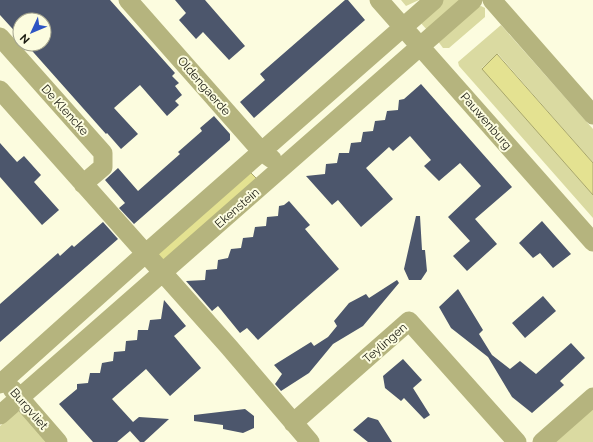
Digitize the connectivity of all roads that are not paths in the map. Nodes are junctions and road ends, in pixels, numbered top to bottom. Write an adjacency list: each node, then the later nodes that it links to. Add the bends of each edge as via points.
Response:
1 (128, 0): 11 (street, Oldengaerde)
2 (379, 0): 6 (street, Pauwenburg)
3 (434, 0): 6 (street)
4 (473, 0): 8 (street, Ekenstein)
5 (492, 0): 10 (street)
6 (403, 27): 8 (street, Pauwenburg); 11 (street)
7 (0, 37): 13 (street, De Klencke, via 103,153 103,167)
8 (420, 46): 12 (street, Ekenstein); 14 (street, Pauwenburg)
9 (0, 90): 13 (street)
10 (593, 115)
11 (262, 152): 12 (street, Oldengaerde); 15 (street)
12 (283, 168): 16 (street, Ekenstein)
13 (83, 184): 15 (street)
14 (593, 242)
15 (145, 254): 16 (street); 17 (street)
16 (163, 273): 19 (street, Ekenstein); 21 (street)
17 (1, 380): 19 (street, Burgvliet)
18 (593, 397): 25 (street)
19 (20, 399): 20 (street, Ekenstein); 22 (street, Burgvliet)
20 (0, 415)
21 (293, 423): 23 (street); 24 (street, Teylingen, via 409,321)
22 (58, 442)
23 (310, 442)
24 (517, 442)
25 (542, 442)

